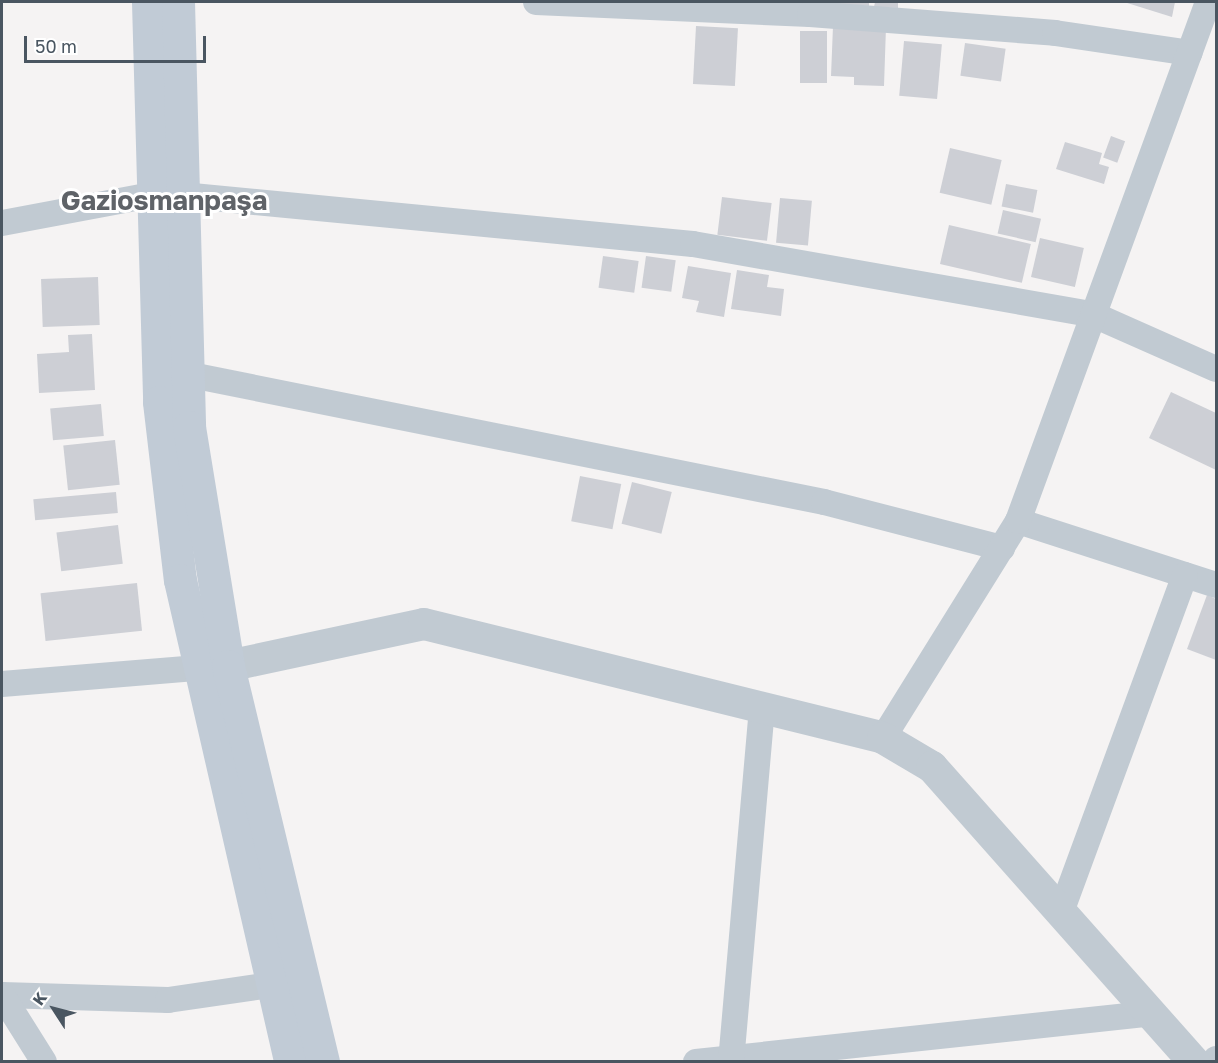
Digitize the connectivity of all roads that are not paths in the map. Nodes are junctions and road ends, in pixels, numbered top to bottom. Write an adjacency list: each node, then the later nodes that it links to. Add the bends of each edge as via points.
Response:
1 (148, 2): 6 (main road)
2 (178, 2): 6 (main road)
3 (536, 2): 5 (street, via 1008,29)
4 (1208, 2): 5 (street)
5 (1190, 53): 8 (street)
6 (166, 195): 7 (street); 8 (street, via 693,244); 10 (main road); 15 (main road, via 159,402 180,580)
7 (2, 223)
8 (1094, 315): 9 (street); 11 (street)
9 (1216, 369)
10 (186, 374): 12 (street, via 824,502); 15 (main road)
11 (1018, 520): 12 (street); 13 (street)
12 (1002, 548): 18 (street)
13 (1185, 574): 14 (street); 19 (street)
14 (1216, 585)
15 (213, 667): 16 (street); 17 (street, via 424,624); 20 (main road); 26 (main road)
16 (2, 684)
17 (762, 708): 18 (street); 23 (street)
18 (883, 738): 19 (street, via 932,767)
19 (1061, 912): 22 (street)
20 (271, 985): 21 (street, via 168,1000); 25 (main road)
21 (2, 995): 24 (street)
22 (1151, 1013): 23 (street); 28 (street)
23 (731, 1059): 27 (street)
24 (44, 1062)
25 (290, 1062)
26 (323, 1062)
27 (696, 1062)
28 (1194, 1062)

